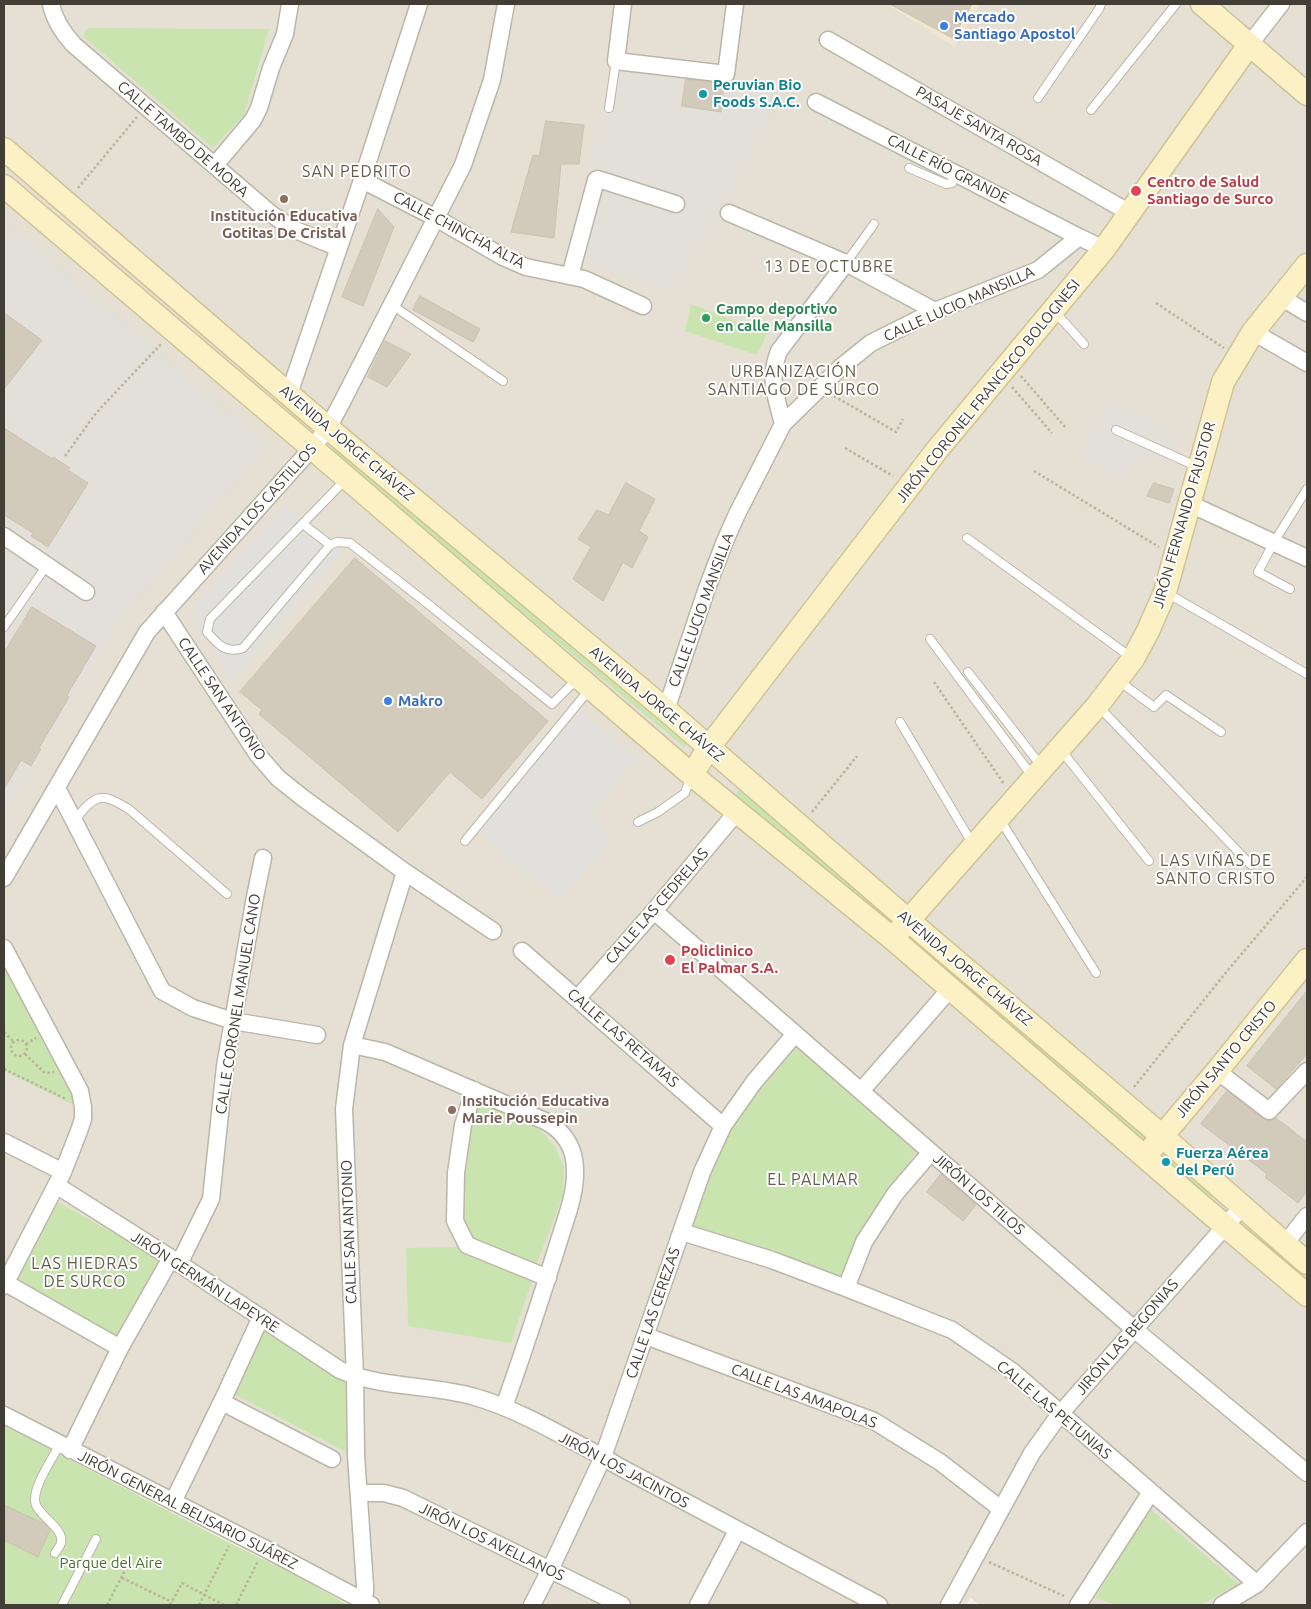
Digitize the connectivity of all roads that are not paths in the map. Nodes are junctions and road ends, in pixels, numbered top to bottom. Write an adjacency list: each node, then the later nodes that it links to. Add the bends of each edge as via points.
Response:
1 (51, 4): 20 (street, CALLE TAMBO DE MORA, via 55,18 74,45)
2 (290, 4): 20 (street, via 285,34 259,108)
3 (419, 4): 23 (street)
4 (506, 4): 28 (street, AVENIDA LOS CASTILLOS, via 492,80 463,165)
5 (623, 4): 13 (street)
6 (735, 4): 13 (street, via 726,74)
7 (1101, 4): 15 (lane)
8 (1176, 4): 18 (lane)
9 (1202, 4): 12 (main road)
10 (1281, 4): 12 (street, JIRÓN CORONEL FRANCISCO BOLOGNESI)
11 (828, 40): 27 (street, PASAJE SANTA ROSA)
12 (1249, 45): 14 (main road); 27 (main road, JIRÓN CORONEL FRANCISCO BOLOGNESI)
13 (616, 61): 17 (lane)
14 (1307, 94)
15 (1038, 98)
16 (816, 102): 22 (street, CALLE RÍO GRANDE)
17 (609, 108)
18 (1091, 110)
19 (4, 150): 46 (main road, AVENIDA JORGE CHÁVEZ)
20 (215, 166): 31 (street, CALLE TAMBO DE MORA, via 281,222)
21 (909, 168): 22 (lane, via 946,184 952,183)
22 (957, 174): 30 (street, CALLE RÍO GRANDE)
23 (362, 180): 28 (street, CALLE CHINCHA ALTA); 31 (street)
24 (4, 186): 50 (main road, AVENIDA JORGE CHÁVEZ)
25 (676, 204): 35 (street, via 596,180)
26 (729, 213): 33 (street)
27 (1130, 213): 32 (main road, JIRÓN CORONEL FRANCISCO BOLOGNESI)
28 (436, 218): 35 (street, CALLE CHINCHA ALTA, via 502,257 526,267); 37 (street, AVENIDA LOS CASTILLOS)
29 (874, 224): 33 (lane)
30 (1079, 237): 32 (street); 40 (street, CALLE LUCIO MANSILLA, via 1043,267)
31 (339, 248): 46 (street)
32 (1104, 249): 39 (main road, JIRÓN CORONEL FRANCISCO BOLOGNESI)
33 (846, 263): 40 (street); 47 (street, via 780,351 774,364 773,380)
34 (1307, 266): 36 (main road, JIRÓN FERNANDO FAUSTOR)
35 (570, 276): 38 (street, CALLE CHINCHA ALTA)
36 (1282, 298): 41 (street); 42 (main road, JIRÓN FERNANDO FAUSTOR)
37 (392, 305): 45 (lane); 48 (street, AVENIDA LOS CASTILLOS)
38 (642, 306)
39 (1054, 310): 43 (lane); 77 (main road, JIRÓN CORONEL FRANCISCO BOLOGNESI, via 910,486)
40 (934, 312): 47 (street, CALLE LUCIO MANSILLA, via 872,343 841,367)
41 (1307, 313)
42 (1253, 332): 44 (street); 51 (main road, JIRÓN FERNANDO FAUSTOR, via 1223,382)
43 (1084, 344)
44 (1307, 363)
45 (503, 381)
46 (288, 394): 48 (main road, AVENIDA JORGE CHÁVEZ)
47 (782, 424): 74 (street, CALLE LUCIO MANSILLA, via 725,541)
48 (328, 428): 50 (street, AVENIDA LOS CASTILLOS); 74 (main road, AVENIDA JORGE CHÁVEZ)
49 (1116, 430): 51 (lane)
50 (312, 448): 52 (main road, AVENIDA JORGE CHÁVEZ); 65 (street, AVENIDA LOS CASTILLOS)
51 (1200, 467): 54 (main road, JIRÓN FERNANDO FAUSTOR)
52 (347, 478): 55 (lane); 72 (main road, AVENIDA JORGE CHÁVEZ)
53 (1307, 489): 58 (lane)
54 (1190, 504): 58 (street); 64 (main road, JIRÓN FERNANDO FAUSTOR)
55 (303, 524): 59 (lane); 59 (lane, via 210,619 207,632 221,647 243,648)
56 (4, 536): 61 (street)
57 (967, 538): 68 (lane)
58 (1274, 542): 60 (street); 62 (lane, via 1258,572)
59 (330, 545): 72 (lane, via 350,543 552,704)
60 (1307, 558)
61 (47, 565): 63 (street); 66 (lane)
62 (1290, 589)
63 (86, 592)
64 (1165, 592): 68 (main road, JIRÓN FERNANDO FAUSTOR); 70 (lane)
65 (164, 612): 81 (street, AVENIDA LOS CASTILLOS, via 147,632); 91 (street, CALLE SAN ANTONIO, via 258,755 273,772 303,798)
66 (4, 627)
67 (930, 640): 79 (lane)
68 (1133, 659): 71 (main road, JIRÓN FERNANDO FAUSTOR)
69 (968, 672): 79 (lane)
70 (1307, 674)
71 (1117, 680): 73 (main road, JIRÓN FERNANDO FAUSTOR); 76 (lane, via 1154,707 1166,695)
72 (584, 683): 80 (main road, AVENIDA JORGE CHÁVEZ); 86 (lane)
73 (1097, 706): 78 (main road, JIRÓN FERNANDO FAUSTOR); 90 (lane)
74 (666, 710): 77 (main road, AVENIDA JORGE CHÁVEZ)
75 (900, 722): 87 (lane)
76 (1221, 732)
77 (708, 747): 80 (main road, JIRÓN CORONEL FRANCISCO BOLOGNESI); 95 (main road, AVENIDA JORGE CHÁVEZ)
78 (1060, 748): 79 (main road, JIRÓN FERNANDO FAUSTOR); 89 (lane)
79 (1038, 773): 83 (main road, JIRÓN FERNANDO FAUSTOR)
80 (692, 775): 82 (main road, AVENIDA JORGE CHÁVEZ); 85 (lane, via 685,793)
81 (57, 788): 84 (street); 92 (street, AVENIDA LOS CASTILLOS)
82 (736, 813): 94 (street, CALLE LAS CEDRELAS); 97 (main road, AVENIDA JORGE CHÁVEZ)
83 (999, 817): 87 (main road, JIRÓN FERNANDO FAUSTOR); 101 (lane)
84 (74, 821): 93 (lane, via 92,801 103,797 113,799); 104 (street, via 162,991 193,1008)
85 (638, 822)
86 (465, 841)
87 (974, 846): 95 (main road, JIRÓN FERNANDO FAUSTOR)
88 (263, 858): 104 (street, CALLE CORONEL MANUEL CANO)
89 (1149, 861)
90 (1251, 865)
91 (405, 872): 96 (street, CALLE SAN ANTONIO); 107 (street, CALLE SAN ANTONIO)
92 (4, 878)
93 (227, 894)
94 (654, 911): 103 (street, CALLE LAS CEDRELAS); 105 (street, JIRÓN LOS TILOS)
95 (908, 920): 97 (main road, JIRÓN FERNANDO FAUSTOR); 113 (main road, AVENIDA JORGE CHÁVEZ)
96 (493, 931)
97 (892, 939): 102 (main road, AVENIDA JORGE CHÁVEZ)
98 (4, 948): 117 (street, via 80,1092 82,1119)
99 (522, 951): 103 (street, CALLE LAS RETAMAS)
100 (1307, 960): 108 (main road, JIRÓN SANTO CRISTO)
101 (1096, 974)
102 (950, 989): 111 (street); 116 (main road, AVENIDA JORGE CHÁVEZ)
103 (577, 998): 112 (street, CALLE LAS RETAMAS)
104 (233, 1021): 106 (street); 123 (street, CALLE CORONEL MANUEL CANO, via 211,1198)
105 (795, 1034): 111 (street, JIRÓN LOS TILOS); 112 (street, CALLE LAS CEREZAS, via 754,1082)
106 (317, 1035)
107 (352, 1045): 110 (street, via 385,1052); 133 (street, CALLE SAN ANTONIO, via 344,1109)
108 (1217, 1071): 109 (street, via 1269,1111); 113 (main road, JIRÓN SANTO CRISTO)
109 (1307, 1071)
110 (474, 1090): 125 (street, via 462,1125 455,1221 467,1245); 125 (street, via 552,1125 569,1144 574,1161 574,1182)
111 (862, 1091): 115 (street, JIRÓN LOS TILOS)
112 (723, 1126): 121 (street, CALLE LAS CEREZAS, via 702,1172)
113 (1162, 1136): 116 (main road, JIRÓN SANTO CRISTO); 118 (main road, AVENIDA JORGE CHÁVEZ)
114 (4, 1142): 117 (street, JIRÓN GERMÁN LAPEYRE)
115 (932, 1152): 127 (street, via 895,1194 864,1242); 130 (street, JIRÓN LOS TILOS)
116 (1145, 1157): 120 (main road, AVENIDA JORGE CHÁVEZ)
117 (60, 1178): 123 (street, JIRÓN GERMÁN LAPEYRE); 126 (street)
118 (1242, 1207): 120 (street, JIRÓN LAS BEGONIAS); 122 (main road, AVENIDA JORGE CHÁVEZ)
119 (1307, 1216): 122 (street)
120 (1224, 1226): 128 (main road, AVENIDA JORGE CHÁVEZ); 130 (street, JIRÓN LAS BEGONIAS)
121 (682, 1232): 127 (street, CALLE LAS PETUNIAS, via 772,1260); 131 (street, CALLE LAS CEREZAS)
122 (1286, 1244): 124 (main road, AVENIDA JORGE CHÁVEZ)
123 (175, 1261): 129 (street, JIRÓN GERMÁN LAPEYRE); 132 (street, CALLE CORONEL MANUEL CANO)
124 (1307, 1262)
125 (548, 1278): 135 (street)
126 (4, 1283): 132 (street)
127 (846, 1288): 136 (street, CALLE LAS PETUNIAS, via 952,1330 1012,1371)
128 (1307, 1295)
129 (261, 1317): 133 (street, JIRÓN GERMÁN LAPEYRE); 134 (street)
130 (1134, 1329): 136 (street, JIRÓN LAS BEGONIAS); 141 (street, JIRÓN LOS TILOS)
131 (646, 1336): 139 (street, CALLE LAS CEREZAS); 145 (street, CALLE LAS AMAPOLAS, via 874,1421 940,1462)
132 (120, 1348): 138 (street, CALLE CORONEL MANUEL CANO)
133 (355, 1377): 135 (street, JIRÓN LOS JACINTOS, via 446,1390); 143 (street, CALLE SAN ANTONIO)
134 (222, 1402): 140 (street); 144 (street)
135 (504, 1407): 139 (street, JIRÓN LOS JACINTOS)
136 (1060, 1414): 142 (street, CALLE LAS PETUNIAS); 145 (street, JIRÓN LAS BEGONIAS, via 1032,1453)
137 (4, 1415): 138 (street, JIRÓN GENERAL BELISARIO SUÁREZ)
138 (65, 1447): 144 (street, JIRÓN GENERAL BELISARIO SUÁREZ); 149 (lane, via 38,1485 35,1499 36,1506 60,1537)
139 (603, 1457): 146 (street, JIRÓN LOS JACINTOS); 150 (street, CALLE LAS CEREZAS)
140 (332, 1459)
141 (1307, 1473)
142 (1151, 1492): 151 (street, CALLE LAS PETUNIAS); 159 (street)
143 (358, 1493): 150 (street, JIRÓN LOS AVELLANOS, via 384,1493 403,1498); 152 (street, CALLE SAN ANTONIO)
144 (173, 1502): 152 (street, JIRÓN GENERAL BELISARIO SUÁREZ)
145 (1001, 1509): 158 (street, JIRÓN LAS BEGONIAS)
146 (737, 1531): 156 (street); 157 (street, JIRÓN LOS JACINTOS)
147 (1307, 1532): 151 (street)
148 (96, 1539): 153 (lane)
149 (55, 1553)
150 (550, 1570): 154 (street, CALLE LAS CEREZAS); 155 (street, JIRÓN LOS AVELLANOS)
151 (1257, 1584): 160 (street)
152 (367, 1602)
153 (62, 1605)
154 (532, 1605)
155 (622, 1605)
156 (698, 1605)
157 (879, 1605)
158 (949, 1605)
159 (1081, 1605)
160 (1222, 1605)

